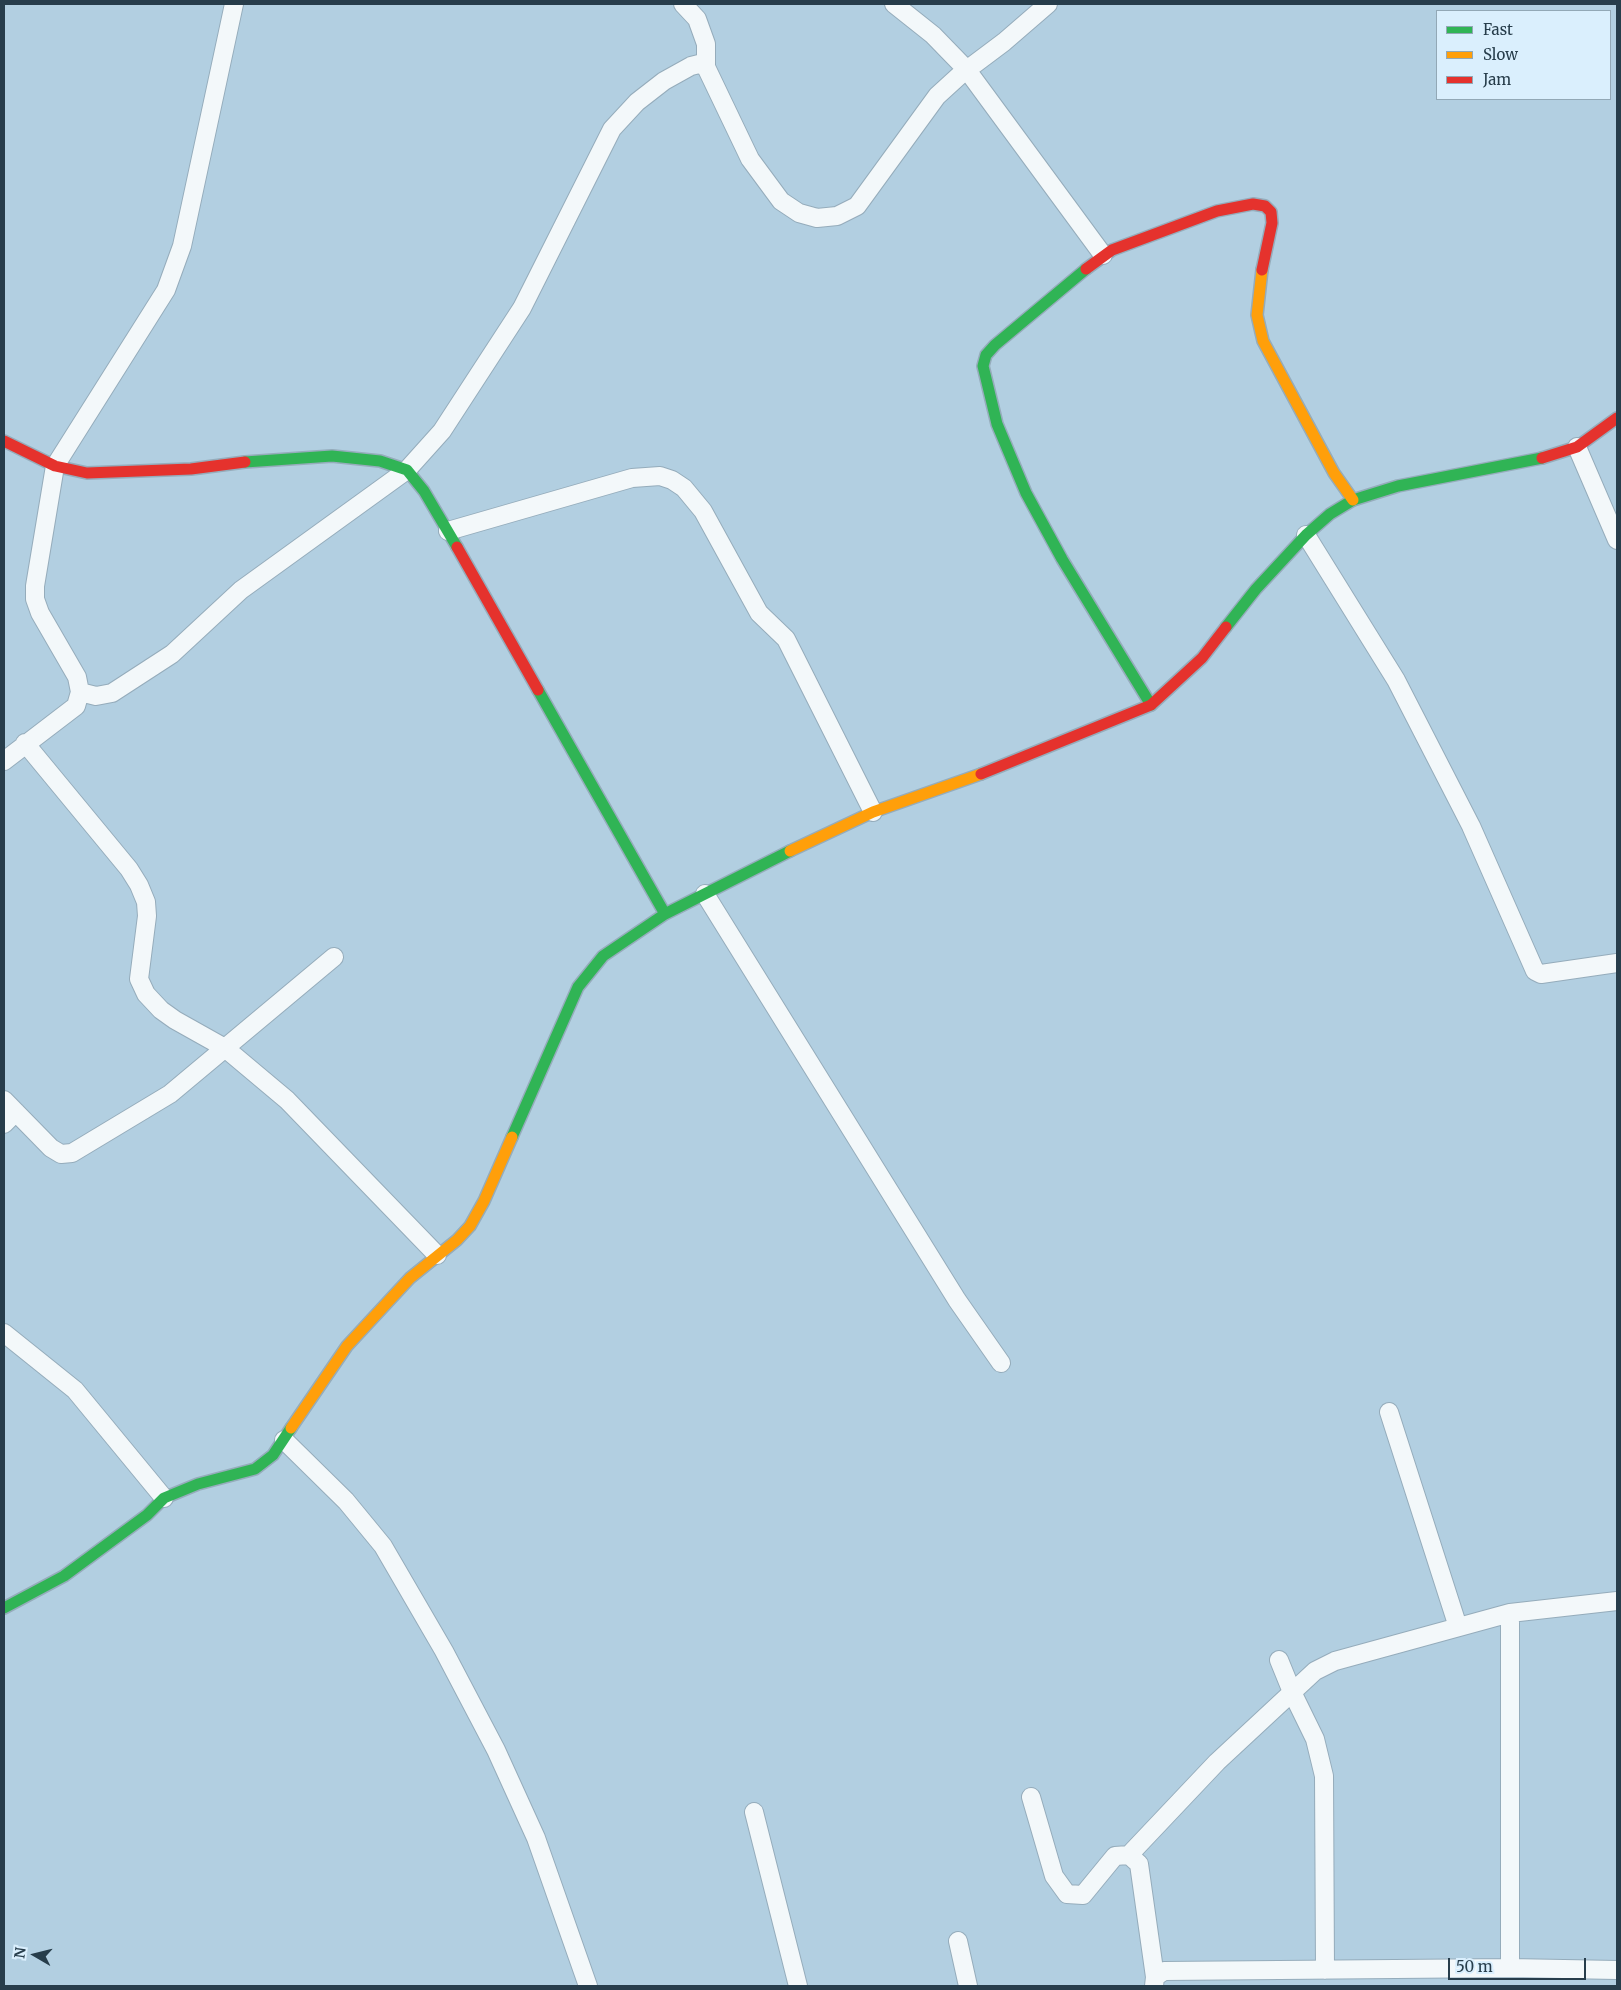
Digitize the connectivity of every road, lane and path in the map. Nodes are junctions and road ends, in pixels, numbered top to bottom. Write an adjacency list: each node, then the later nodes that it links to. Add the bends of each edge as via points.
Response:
1 (234, 4): 11 (street, via 182,246 166,290)
2 (683, 4): 5 (street, via 696,19 706,44)
3 (894, 4): 6 (street, via 933,34)
4 (1048, 4): 6 (street)
5 (706, 67): 6 (street, via 750,159 769,186 799,213 817,218 837,216 857,206 937,96); 12 (street, via 699,64 691,66 664,81 637,102 612,129 522,308 442,431)
6 (967, 70): 7 (street)
7 (1103, 255): 13 (street, via 1171,226 1217,211 1253,204 1265,206 1271,212 1272,223 1259,282 1257,315 1263,341 1334,473); 18 (street, via 995,345 986,355 983,366 997,424 1026,493)
8 (1617, 418): 10 (street)
9 (4, 441): 11 (street)
10 (1578, 447): 13 (street, via 1548,457 1398,486); 16 (street)
11 (55, 466): 12 (street, via 87,473 127,473 332,456 380,461); 17 (street, via 35,599 77,677)
12 (407, 470): 14 (street, via 424,490); 17 (street, via 254,580 172,654 112,693 96,696)
13 (1353, 500): 15 (street, via 1330,514)
14 (448, 531): 21 (street, via 632,478 660,476 678,484 703,511 759,613 786,639); 23 (street)
15 (1306, 535): 18 (street, via 1256,588 1202,658); 25 (street, via 1396,680 1471,826 1535,971 1541,974)
16 (1617, 540)
17 (80, 692): 19 (street, via 76,706)
18 (1150, 705): 21 (street, via 1045,749)
19 (25, 743): 20 (street); 26 (street, via 129,869 139,886 146,902 147,916 139,979 146,994 175,1020)
20 (4, 761)
21 (873, 812): 22 (street)
22 (705, 894): 23 (street); 30 (street, via 957,1300)
23 (665, 914): 28 (street, via 603,956 578,987 484,1201 470,1226)
24 (334, 957): 26 (street)
25 (1617, 963)
26 (225, 1048): 27 (street, via 170,1094 72,1153 61,1154 51,1148); 28 (street, via 287,1100)
27 (8, 1112)
28 (437, 1255): 32 (street, via 410,1278 346,1346)
29 (4, 1333): 33 (street, via 75,1390)
30 (1001, 1363)
31 (1389, 1412): 37 (street)
32 (284, 1440): 33 (street, via 255,1469 198,1484); 48 (street, via 346,1501 383,1546 444,1651 496,1750 536,1838)
33 (164, 1498): 35 (street, via 147,1515 64,1576)
34 (1617, 1602): 36 (street)
35 (4, 1608)
36 (1510, 1614): 37 (street); 44 (street)
37 (1458, 1627): 39 (street, via 1335,1661 1314,1672)
38 (1280, 1660): 39 (street)
39 (1292, 1692): 42 (street, via 1217,1762); 45 (street, via 1316,1739 1324,1776)
40 (1031, 1797): 42 (street, via 1054,1876 1067,1894 1083,1895 1115,1856)
41 (754, 1812): 49 (street)
42 (1129, 1855): 47 (street, via 1138,1864)
43 (958, 1941): 50 (street)
44 (1510, 1968): 45 (street); 46 (street)
45 (1325, 1970): 47 (street, via 1164,1971)
46 (1617, 1970)
47 (1154, 1982)
48 (588, 1986)
49 (798, 1986)
50 (968, 1986)

